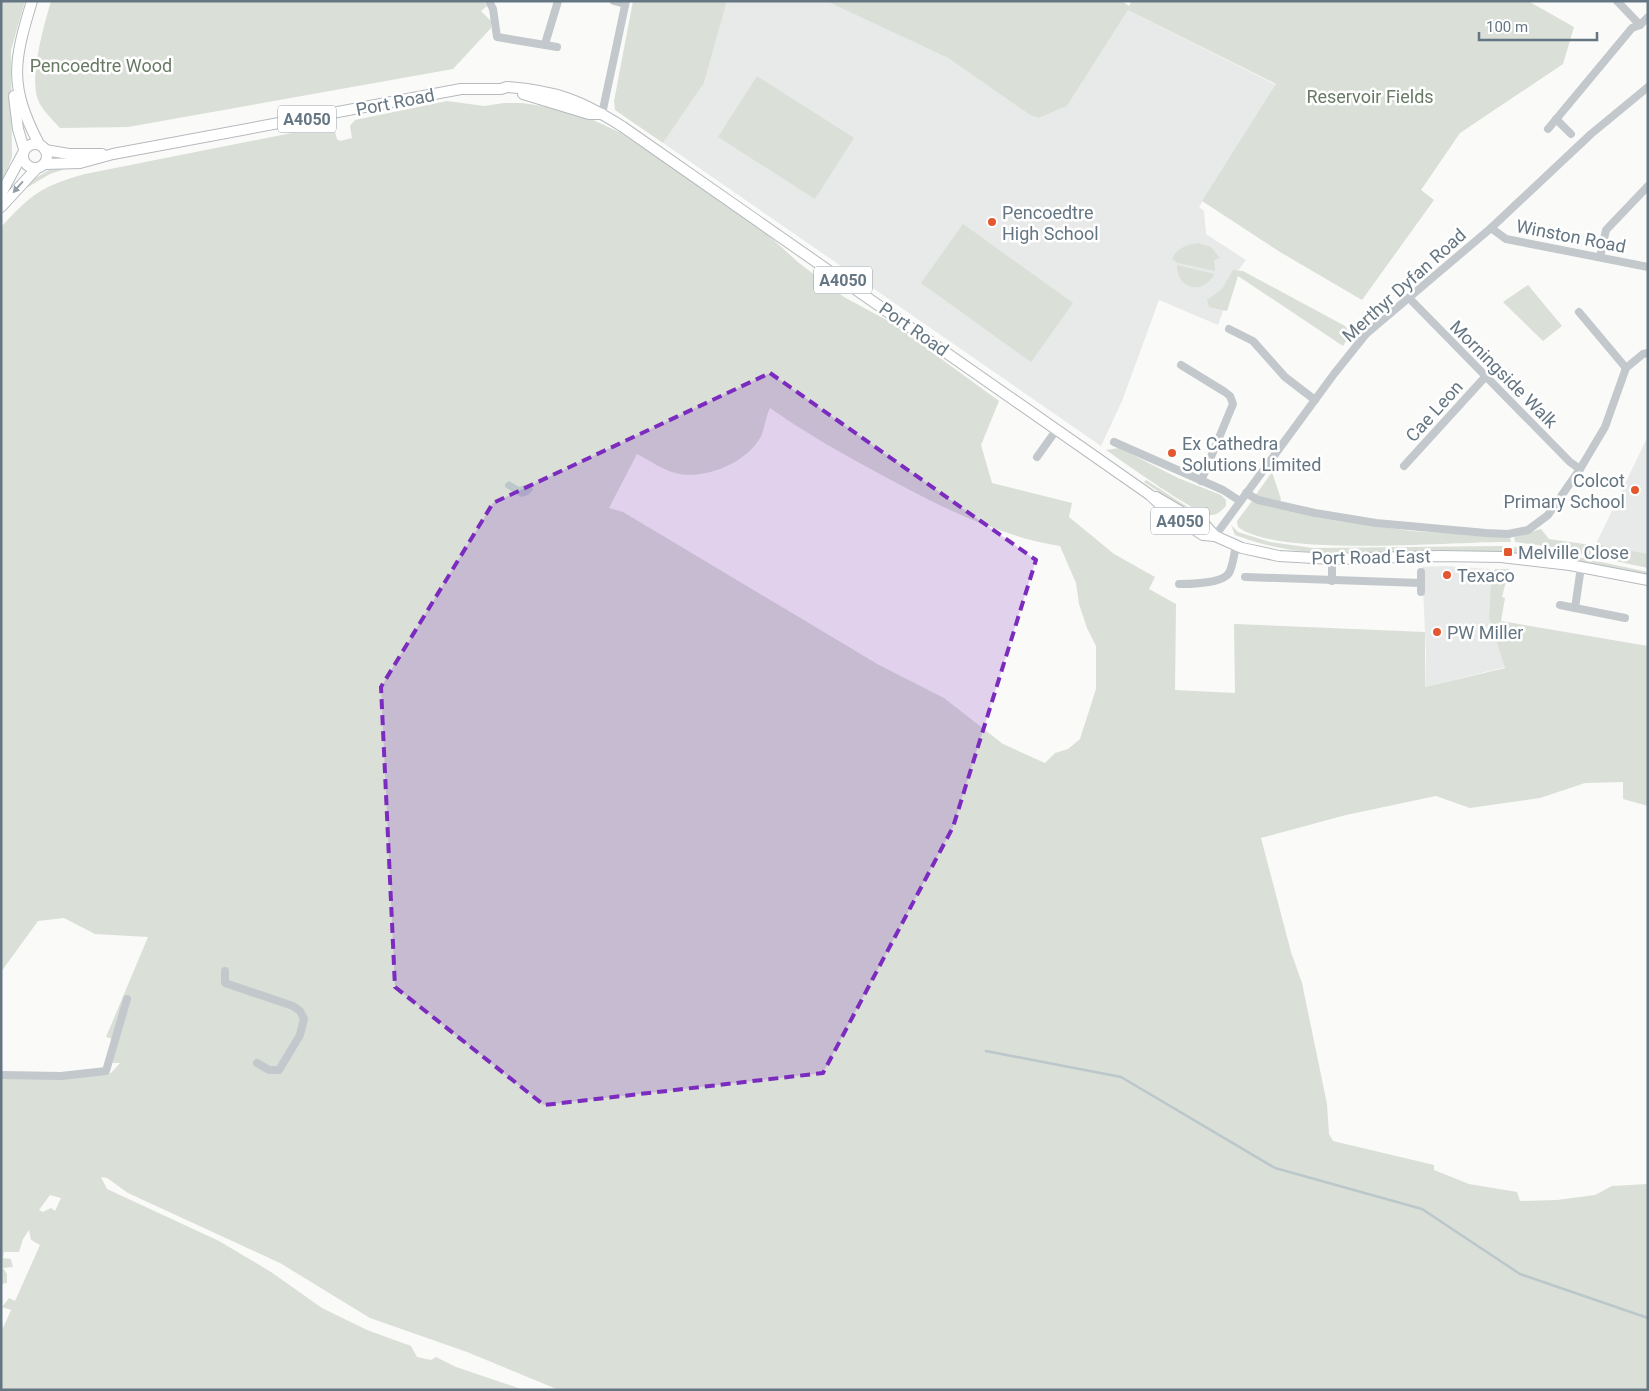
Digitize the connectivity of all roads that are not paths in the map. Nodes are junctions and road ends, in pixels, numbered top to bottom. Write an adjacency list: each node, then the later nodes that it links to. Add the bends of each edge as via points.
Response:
1 (32, 1): 11 (main road, via 18,51)
2 (489, 1): 9 (street, via 494,9 497,37)
3 (558, 1): 9 (street)
4 (614, 1): 6 (street)
5 (1616, 1): 8 (street)
6 (626, 3): 13 (street)
7 (1648, 17): 8 (street)
8 (1640, 24): 14 (street, via 1632,28)
9 (545, 44): 10 (street)
10 (557, 47)
11 (17, 86): 17 (main road, via 25,118); 18 (main road, via 14,92 16,120)
12 (1648, 87): 24 (street, Merthyr Dyfan Road, via 1591,134)
13 (602, 114): 19 (main road, Port Road / A4050, via 589,114 501,89 470,88); 35 (main road, Port Road / A4050)
14 (1556, 120): 15 (street); 16 (street)
15 (1548, 129)
16 (1571, 134)
17 (42, 147): 18 (main road, A4050, via 31,144); 19 (main road, Port Road / A4050, via 76,154); 20 (main road, via 47,158)
18 (24, 151): 20 (main road, via 25,164); 22 (main road)
19 (113, 154): 20 (main road, Port Road / A4050, via 80,163)
20 (40, 166): 23 (main road, one-way to 23)
21 (1648, 186): 25 (street, via 1606,230)
22 (1, 194)
23 (1, 207)
24 (1491, 228): 25 (street, Winston Road, via 1506,239); 27 (street, Merthyr Dyfan Road)
25 (1600, 257): 26 (street, Winston Road)
26 (1648, 267)
27 (1409, 298): 33 (street, Morningside Walk); 34 (street, Merthyr Dyfan Road, via 1361,340)
28 (1579, 312): 32 (street)
29 (1229, 329): 34 (street, via 1253,341 1284,377)
30 (1648, 353): 32 (street)
31 (1181, 365): 40 (street, via 1225,392 1233,404)
32 (1626, 368): 39 (street, via 1605,427)
33 (1486, 376): 38 (street, Cae Leon); 39 (street, Morningside Walk)
34 (1315, 400): 41 (street, Merthyr Dyfan Road)
35 (1057, 429): 37 (street); 43 (main road, Port Road / A4050, via 1150,495 1163,499 1207,527)
36 (1114, 442): 40 (street)
37 (1037, 457)
38 (1404, 466)
39 (1580, 469): 41 (street, Port Road East, via 1540,523 1528,530 1508,534 1432,530 1334,518 1258,500)
40 (1201, 481): 42 (street)
41 (1246, 493): 42 (street, Merthyr Dyfan Road)
42 (1240, 501): 43 (street, Merthyr Dyfan Road)
43 (1215, 536): 44 (main road, Port Road East / A4050)
44 (1236, 546): 45 (main road, Port Road East / A4050, via 1289,558); 52 (street, via 1225,578)
45 (1332, 560): 46 (main road, Port Road East / A4050, via 1467,556); 50 (street)
46 (1581, 567): 49 (main road, Port Road East / A4050); 55 (street)
47 (1421, 572): 51 (street)
48 (1244, 577): 50 (street)
49 (1648, 580)
50 (1332, 581): 51 (street)
51 (1421, 583): 53 (street)
52 (1178, 584)
53 (1421, 592)
54 (1560, 605): 55 (street)
55 (1574, 608): 56 (street)
56 (1620, 615)
57 (225, 971): 59 (street, via 225,983 293,1006 304,1019 300,1035 279,1070 269,1070)
58 (127, 999): 60 (street, via 106,1071 61,1076)
59 (257, 1063)
60 (1, 1075)

